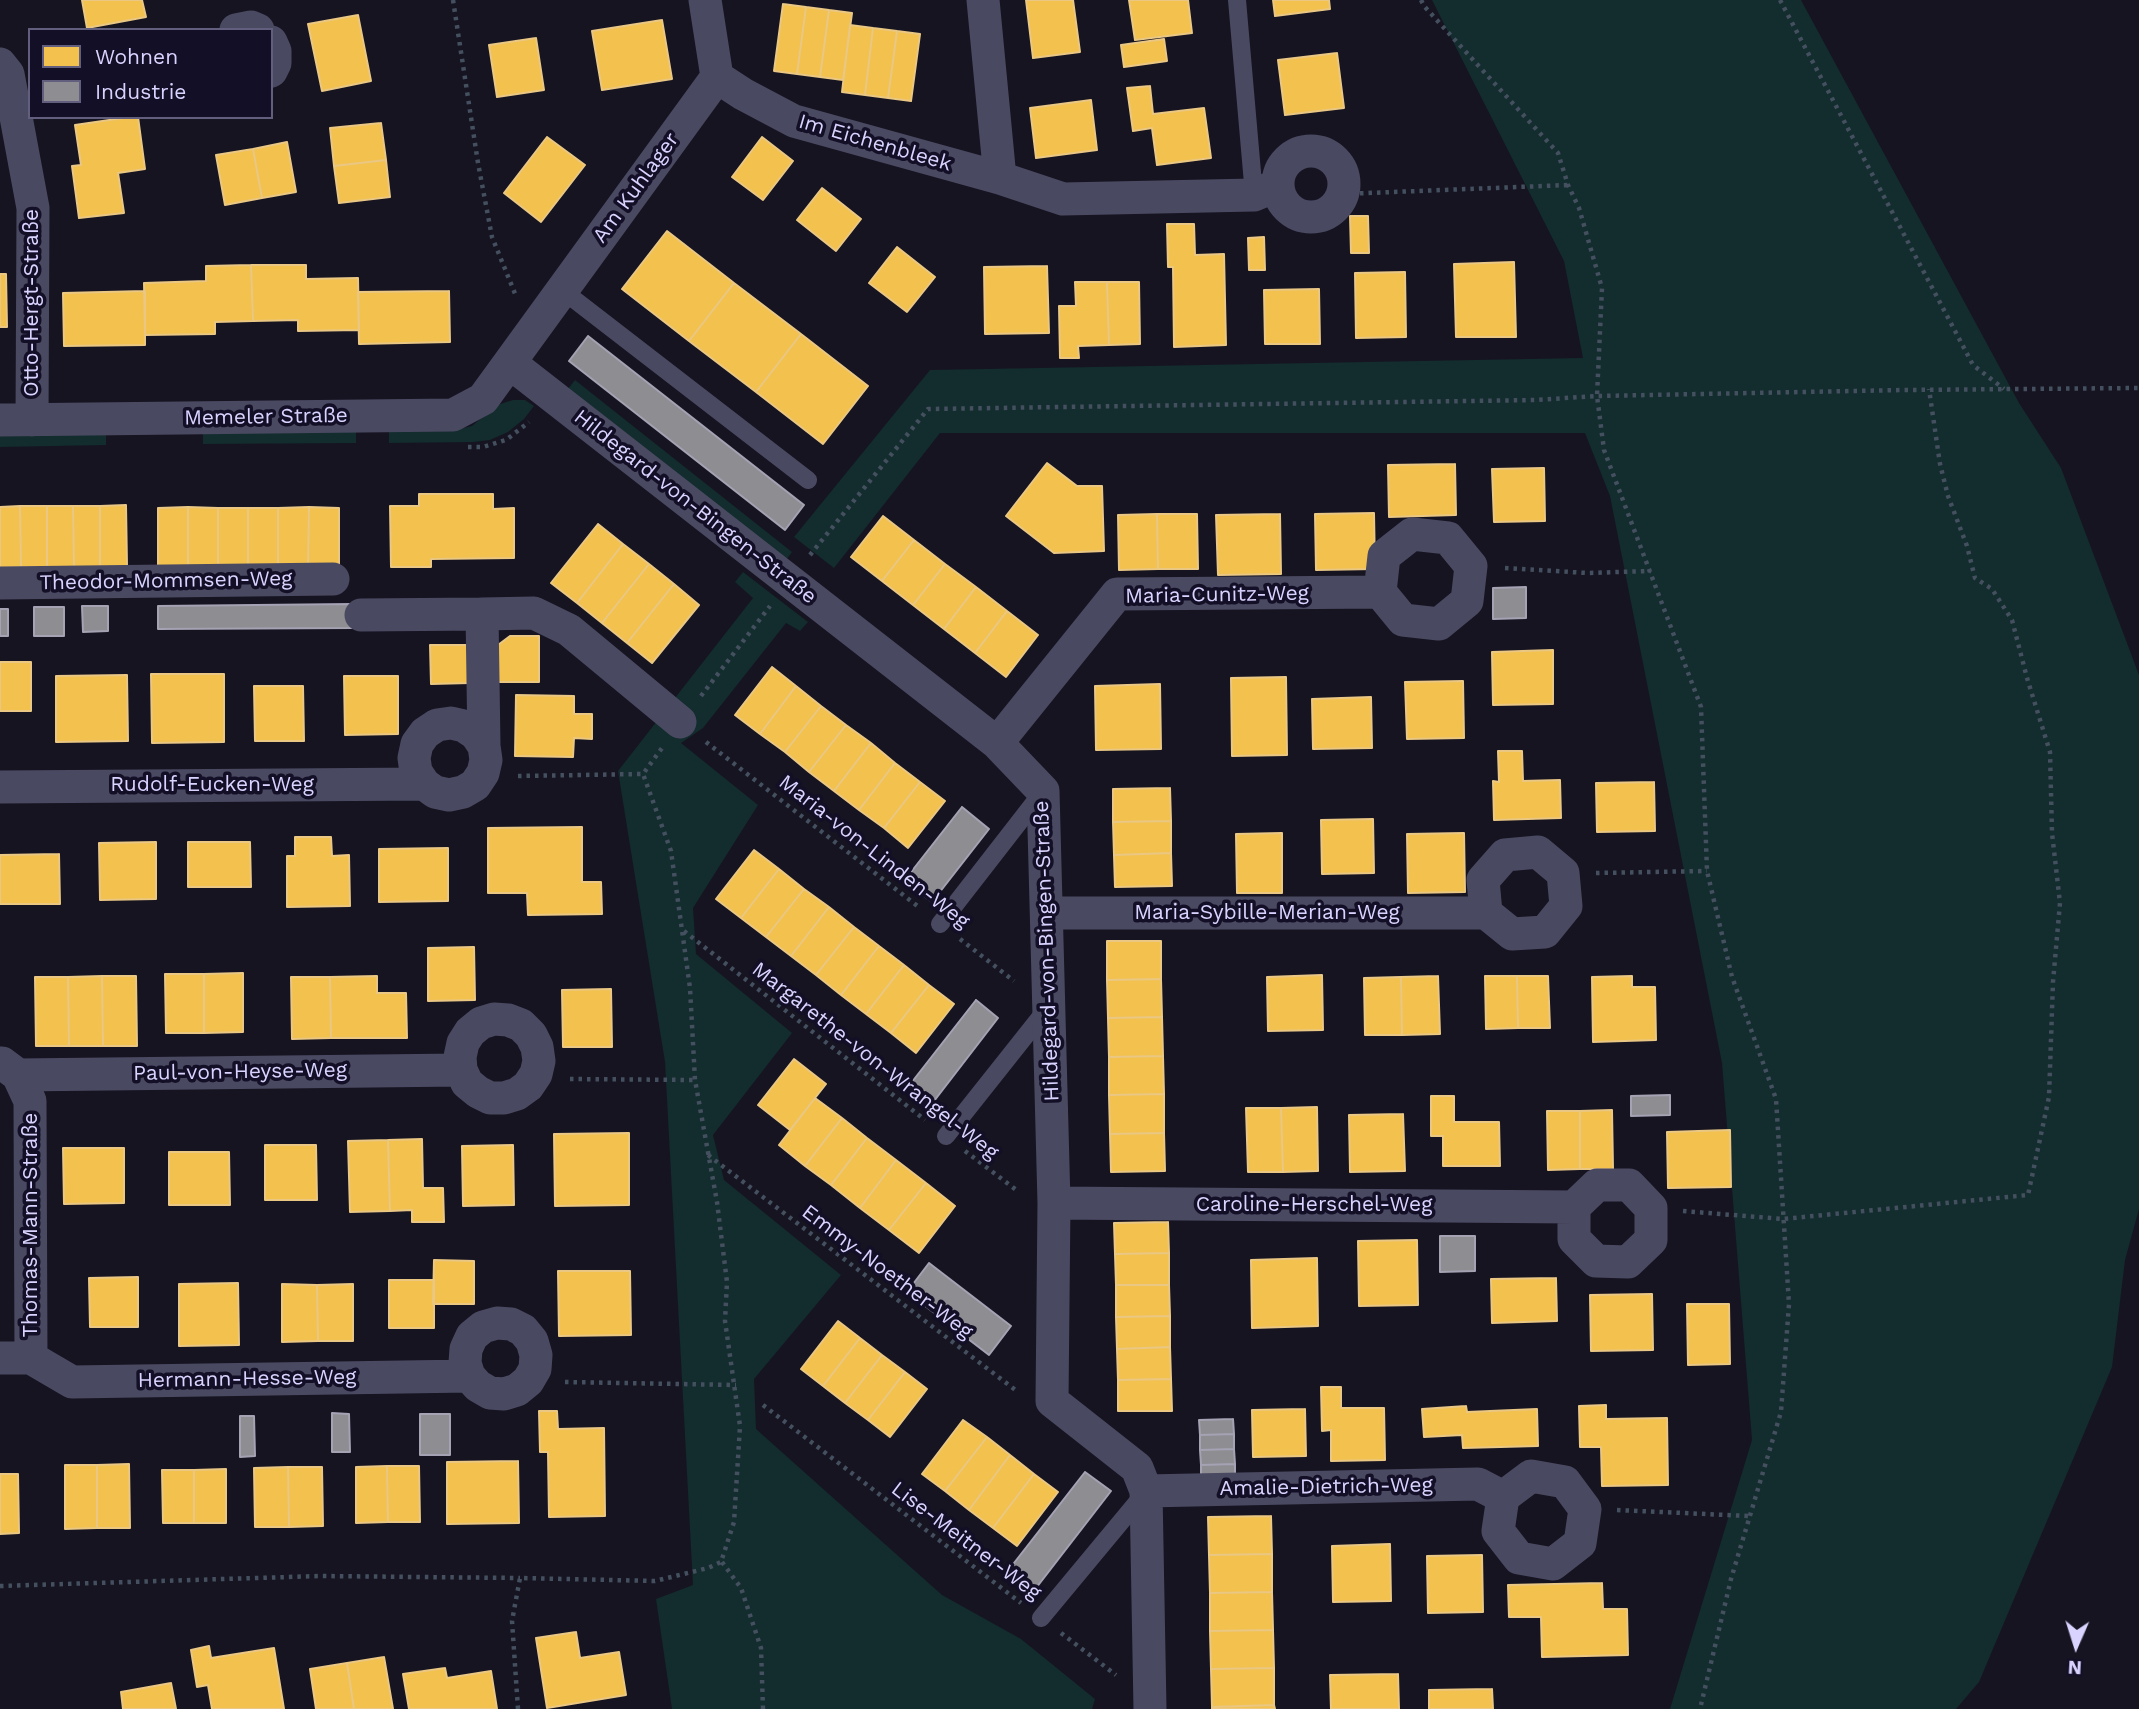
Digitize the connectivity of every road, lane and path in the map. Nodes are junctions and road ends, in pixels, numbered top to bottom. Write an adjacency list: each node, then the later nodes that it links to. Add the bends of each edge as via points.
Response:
1 (453, 0): 16 (path, via 492,237 522,311)
2 (705, 0): 10 (street)
3 (982, 0): 11 (street)
4 (1237, 0): 13 (lane)
5 (1421, 0): 12 (path, via 1558,153)
6 (1780, 0): 20 (path, via 1973,365)
7 (273, 46): 8 (street)
8 (273, 67)
9 (12, 69): 22 (street, Otto-Hergt-Straße, via 33,208)
10 (717, 77): 11 (street, Im Eichenbleek, via 794,121); 15 (street, Am Kuhlager)
11 (1000, 178): 13 (street, Im Eichenbleek, via 1063,199)
12 (1568, 185): 14 (path); 21 (path, via 1602,288)
13 (1266, 190): 14 (street, via 1307,217 1329,212); 14 (street, via 1291,157 1322,151 1343,173)
14 (1343, 194)
15 (562, 290): 16 (street, Am Kuhlager); 23 (lane)
16 (538, 323): 17 (street, Am Kuhlager)
17 (510, 363): 22 (street, Memeler Straße, via 483,399 453,415); 27 (street, Hildegard-von-Bingen-Straße)
18 (2139, 388): 20 (path)
19 (1930, 389): 20 (path); 21 (path); 55 (path, via 1940,464 1975,578 1992,589 2012,620 2050,752 2060,903 2049,1097 2028,1195)
20 (2005, 390)
21 (1597, 396): 25 (path, via 1604,450); 27 (path, via 928,409)
22 (16, 420)
23 (808, 480)
24 (1471, 566): 25 (path, via 1587,573); 29 (street, via 1467,601 1439,624 1403,620); 29 (street, via 1448,538 1412,534 1384,556)
25 (1651, 571): 39 (path, via 1701,707)
26 (333, 579): 28 (street, Theodor-Mommsen-Weg)
27 (789, 580): 32 (path); 33 (street, Hildegard-von-Bingen-Straße)
28 (0, 583)
29 (1380, 592): 33 (street, Maria-Cunitz-Weg, via 1117,594)
30 (482, 614): 31 (street); 32 (street, via 534,613 569,630); 34 (street)
31 (361, 615)
32 (680, 722): 35 (path); 43 (path, Maria-von-Linden-Weg)
33 (997, 743): 38 (street, Hildegard-von-Bingen-Straße)
34 (483, 760): 35 (path, via 513,776); 36 (street, Rudolf-Eucken-Weg, via 475,785 463,792 449,795); 36 (street, via 476,734 464,726 437,725 417,744 416,772)
35 (643, 774): 44 (path, via 671,851)
36 (424, 784): 37 (street, Rudolf-Eucken-Weg)
37 (0, 787)
38 (1043, 791): 41 (street, Hildegard-von-Bingen-Straße); 43 (lane)
39 (1707, 871): 40 (path); 55 (path, via 1732,977 1776,1099)
40 (1563, 873): 42 (street, via 1538,852 1505,855 1483,880); 42 (street, via 1566,906 1545,932 1512,934)
41 (1048, 913): 42 (street, Maria-Sybille-Merian-Weg); 45 (street, Hildegard-von-Bingen-Straße)
42 (1486, 913)
43 (940, 924): 45 (path, Maria-von-Linden-Weg)
44 (683, 931): 49 (path); 50 (path, Margarethe-von-Wrangel-Weg)
45 (1049, 1007): 50 (lane); 52 (street, Hildegard-von-Bingen-Straße)
46 (9, 1068): 47 (street, Paul-von-Heyse-Weg); 56 (street, Thomas-Mann-Straße, via 30,1101)
47 (461, 1070): 48 (street, via 467,1083 490,1098 517,1094); 48 (street, via 463,1043 470,1032 494,1019 521,1025 531,1035 539,1061)
48 (536, 1074): 49 (path, via 564,1079)
49 (695, 1080): 51 (path)
50 (946, 1136): 52 (path, Margarethe-von-Wrangel-Weg, via 1017,1192)
51 (708, 1155): 59 (path, via 727,1282 728,1356); 60 (path, Emmy-Noether-Weg, via 1025,1398)
52 (1054, 1203): 53 (street, Caroline-Herschel-Weg); 60 (street, Hildegard-von-Bingen-Straße)
53 (1574, 1207): 54 (street, via 1597,1185 1629,1185); 54 (street, via 1574,1239 1596,1261 1628,1262 1651,1240)
54 (1651, 1208): 55 (path)
55 (1783, 1219): 65 (path, via 1789,1304 1781,1412)
56 (16, 1358): 57 (street, Hermann-Hesse-Weg, via 72,1382)
57 (469, 1376): 58 (street, via 490,1393 517,1390); 58 (street, via 466,1349 472,1336 483,1327 511,1324 532,1341 536,1354)
58 (528, 1381): 59 (path)
59 (736, 1385): 66 (path, via 740,1426 736,1501)
60 (1052, 1401): 62 (street, via 1137,1468)
61 (764, 1405): 69 (path, Lise-Meitner-Weg)
62 (1146, 1491): 63 (street, Amalie-Dietrich-Weg, via 1478,1484); 69 (lane); 70 (street)
63 (1503, 1497): 64 (street, via 1531,1476 1565,1482); 64 (street, via 1498,1531 1519,1558 1553,1563 1580,1543)
64 (1585, 1509): 65 (path)
65 (1749, 1516): 73 (path)
66 (721, 1562): 67 (path, via 655,1581); 72 (path, via 741,1588 761,1648)
67 (520, 1578): 68 (path, via 320,1576); 71 (path, via 512,1621)
68 (0, 1586)
69 (1041, 1618): 70 (path, Lise-Meitner-Weg)
70 (1150, 1705)
71 (518, 1709)
72 (764, 1709)
73 (1700, 1709)

